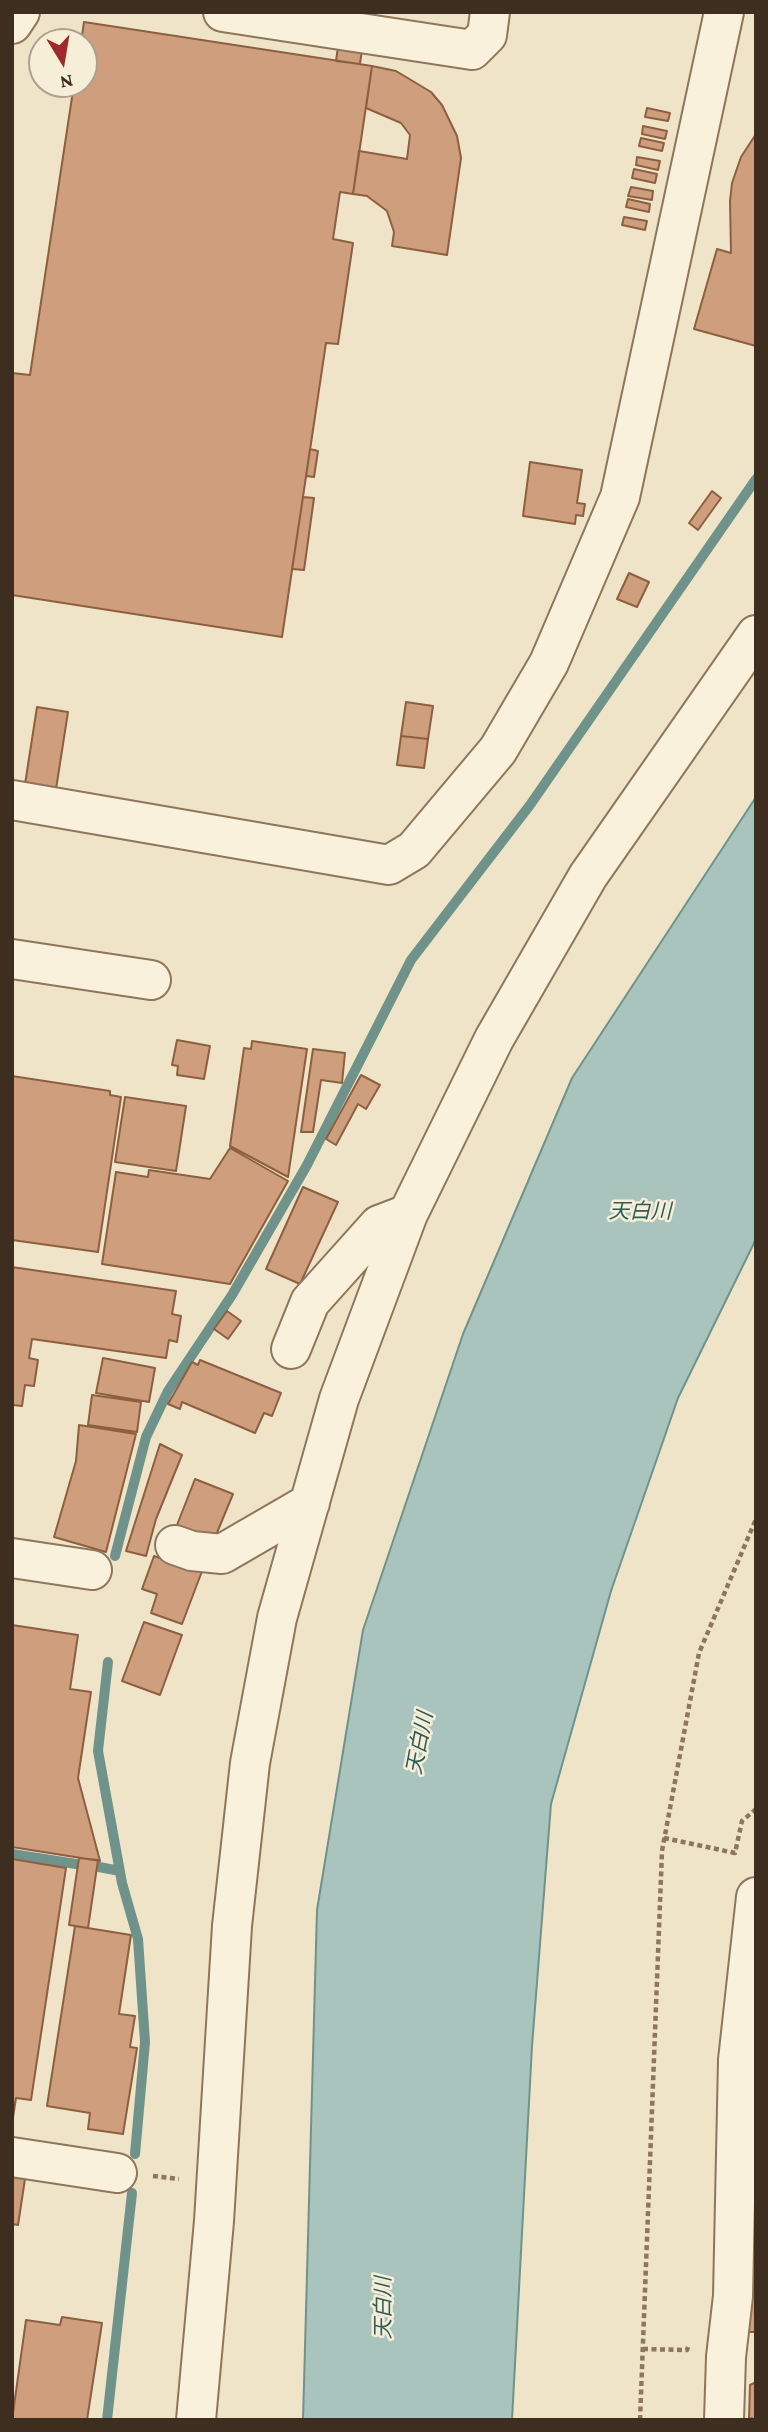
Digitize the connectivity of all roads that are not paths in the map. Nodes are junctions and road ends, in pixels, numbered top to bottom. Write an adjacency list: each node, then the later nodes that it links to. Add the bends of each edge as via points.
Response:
1 (20, 12): 5 (street)
2 (223, 12): 6 (street)
3 (490, 12): 6 (street, via 486,35 472,50)
4 (724, 12): 8 (street, via 620,497 549,663 498,750 414,850 389,865)
5 (12, 24)
6 (412, 26)
7 (756, 635): 11 (street, via 588,876 494,1039)
8 (12, 800)
9 (12, 959): 10 (street)
10 (151, 980)
11 (408, 1214): 12 (street, via 379,1225 310,1302); 13 (street, via 339,1399)
12 (291, 1349)
13 (310, 1503): 14 (street, via 222,1553); 21 (street, via 277,1618 250,1763 232,1926)
14 (175, 1545)
15 (12, 1558): 16 (street)
16 (92, 1570)
17 (756, 1897): 20 (street, via 738,2060 733,2283)
18 (12, 2157): 19 (street)
19 (117, 2173)
20 (741, 2358): 22 (street)
21 (196, 2420)
22 (724, 2420)

